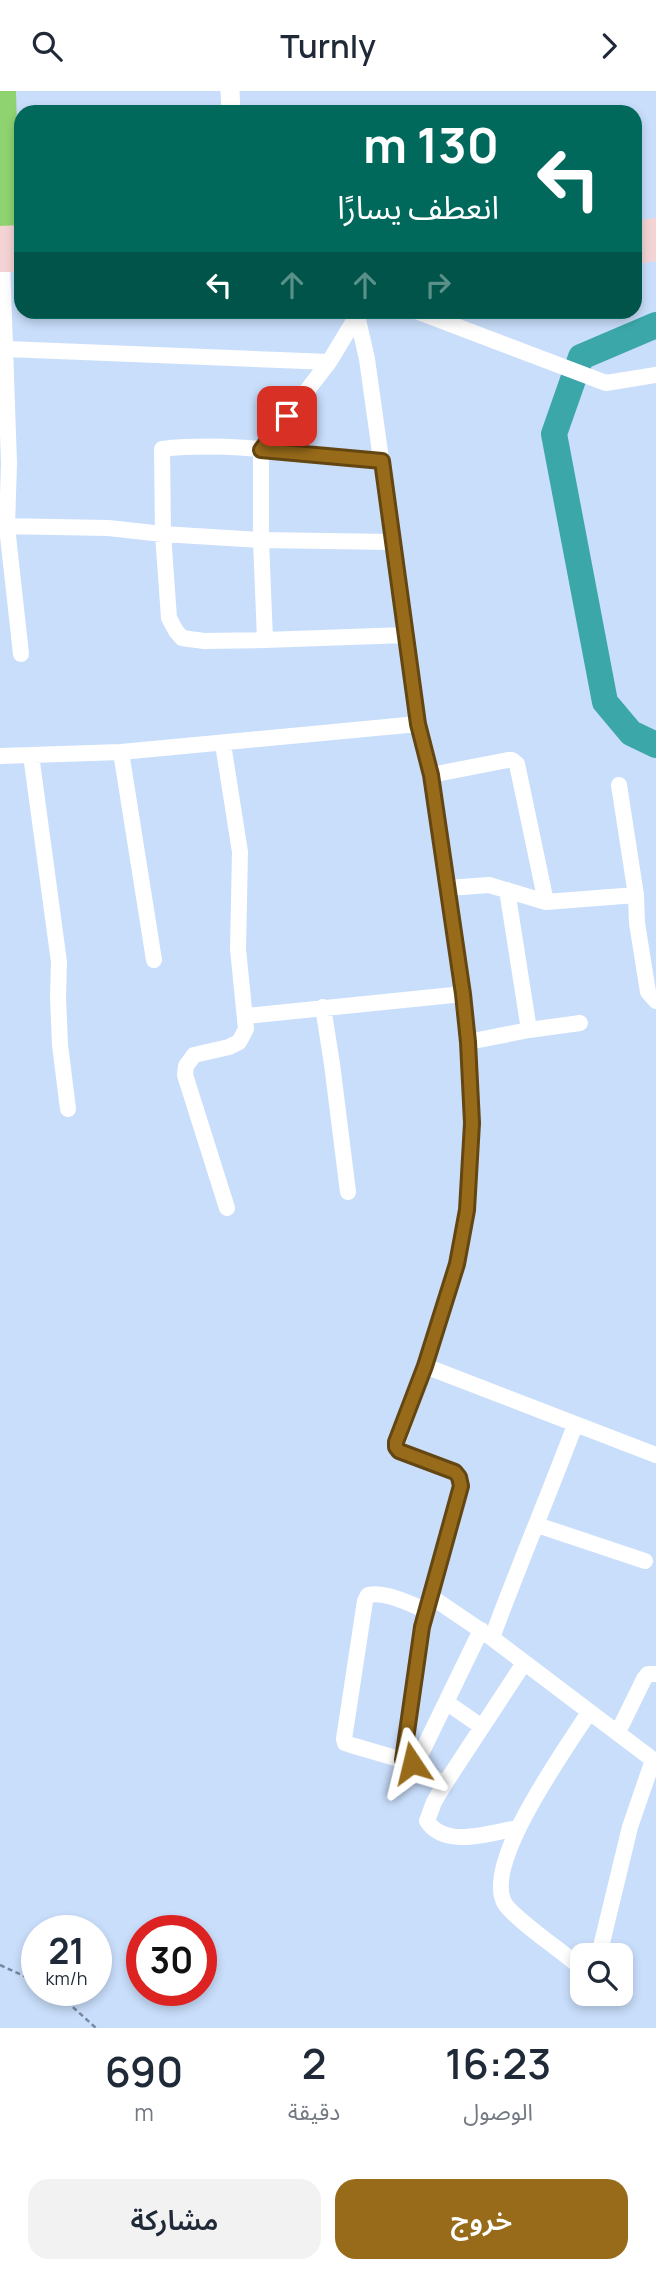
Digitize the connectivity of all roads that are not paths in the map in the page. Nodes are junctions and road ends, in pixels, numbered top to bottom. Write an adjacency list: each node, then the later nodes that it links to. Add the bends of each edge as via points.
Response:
1 (6, 255): 5 (street)
2 (354, 319): 6 (street)
3 (358, 319): 9 (street)
4 (437, 319): 7 (street, via 606,383)
5 (7, 349): 6 (street); 10 (street, via 9,463)
6 (329, 362): 8 (street)
7 (656, 375)
8 (261, 450): 9 (street); 11 (street, via 162,449); 12 (street)
9 (382, 461): 13 (street)
10 (4, 526): 11 (street); 16 (street)
11 (163, 534): 12 (street); 15 (street, via 169,618 182,638)
12 (261, 540): 13 (street); 15 (street)
13 (394, 542): 14 (street)
14 (406, 635): 15 (street); 17 (street)
15 (265, 639)
16 (21, 654)
17 (418, 724): 18 (street); 22 (street)
18 (223, 744): 19 (street); 32 (street, via 240,852 238,949)
19 (121, 752): 20 (street); 28 (street)
20 (31, 755): 21 (street); 36 (street, via 59,963 60,1045)
21 (0, 756)
22 (431, 775): 24 (street); 27 (street, via 508,760 517,764)
23 (619, 785): 26 (street)
24 (448, 888): 25 (street, via 489,885); 29 (street)
25 (507, 890): 27 (street); 34 (street)
26 (636, 895): 27 (street); 30 (street, via 648,992)
27 (546, 902)
28 (154, 960)
29 (463, 994): 31 (street); 35 (street)
30 (656, 1001)
31 (323, 1007): 32 (street); 37 (street)
32 (246, 1016): 38 (street, via 239,1042 194,1055 186,1066)
33 (580, 1023): 34 (street)
34 (529, 1030): 35 (street)
35 (468, 1042): 39 (street, via 472,1123 467,1210 457,1264)
36 (68, 1109)
37 (348, 1192)
38 (227, 1208)
39 (425, 1366): 40 (street); 44 (street, via 396,1447 455,1472 461,1486)
40 (575, 1425): 41 (street); 42 (street)
41 (656, 1455)
42 (537, 1525): 43 (street); 45 (street)
43 (645, 1561)
44 (428, 1603): 45 (street); 53 (street); 53 (street, via 368,1595 347,1716 345,1743)
45 (486, 1634): 46 (street); 48 (street)
46 (524, 1663): 49 (street); 50 (street)
47 (656, 1674): 51 (street, via 644,1679)
48 (446, 1702): 50 (street); 53 (street)
49 (589, 1712): 51 (street); 55 (street)
50 (482, 1727): 54 (street)
51 (618, 1732): 52 (street)
52 (655, 1761): 56 (street, via 630,1827)
53 (410, 1762): 54 (street)
54 (444, 1785): 55 (street, via 428,1815 431,1828 447,1836 467,1837)
55 (517, 1828): 57 (street, via 500,1892 506,1906)
56 (602, 1943)
57 (570, 1959)

